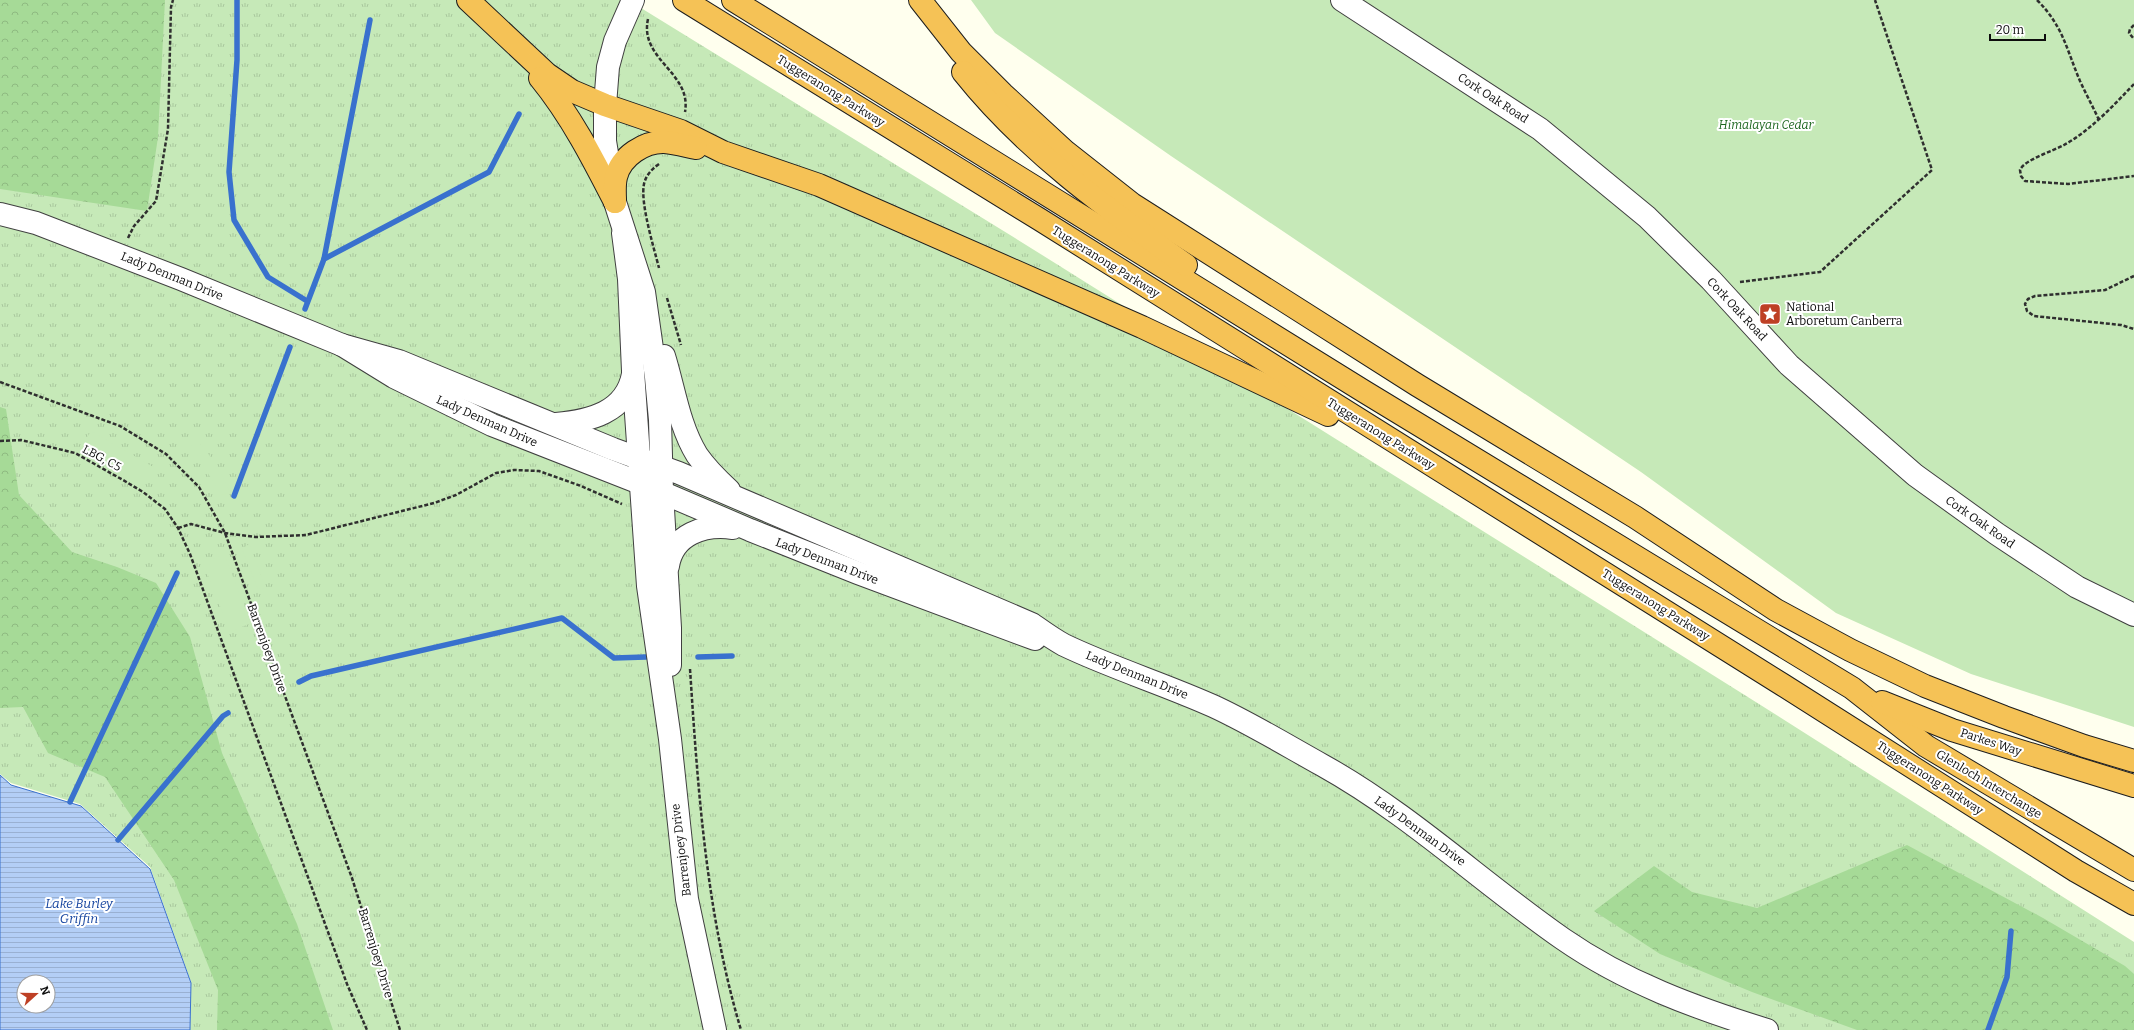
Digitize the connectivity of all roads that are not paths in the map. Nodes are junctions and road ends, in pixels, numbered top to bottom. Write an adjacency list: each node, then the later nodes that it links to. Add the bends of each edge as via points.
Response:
1 (468, 0): 8 (highway)
2 (633, 0): 9 (street, via 611,54)
3 (684, 0): 21 (highway, Tuggeranong Parkway)
4 (733, 0): 17 (highway)
5 (916, 0): 17 (highway, via 939,39 965,74 1000,115 1041,154 1100,203)
6 (920, 0): 31 (highway, via 961,52 1003,94 1066,152 1132,204 1410,381 1634,517 1776,610 1850,650 1925,686 2004,717)
7 (1342, 0): 27 (street, Cork Oak Road, via 1540,129 1647,217 1789,365 1915,476 2077,587)
8 (506, 36): 9 (highway, via 553,79 572,91); 11 (highway, via 555,96 587,148)
9 (605, 105): 10 (highway); 11 (street, via 606,147)
10 (680, 138): 11 (highway, via 649,144 625,160 616,176); 21 (highway, via 819,185 1135,324 1356,428)
11 (615, 202): 13 (street)
12 (0, 214): 15 (street, Lady Denman Drive, via 36,223 121,255)
13 (624, 233): 14 (street); 16 (street, via 630,279)
14 (650, 274): 20 (street); 24 (street, via 689,439 708,469)
15 (342, 345): 18 (street, Lady Denman Drive, via 399,361); 22 (street, Lady Denman Drive, via 401,380 492,425)
16 (633, 371): 18 (street, via 626,392 611,409 588,420); 19 (street)
17 (1365, 392): 29 (highway)
18 (553, 424): 19 (street, Lady Denman Drive)
19 (638, 459): 20 (street, Lady Denman Drive); 22 (street)
20 (661, 467): 23 (street, Barrenjoey Drive); 24 (street, Lady Denman Drive)
21 (1445, 474): 34 (highway, Tuggeranong Parkway)
22 (640, 483): 23 (street, Lady Denman Drive); 30 (street, Barrenjoey Drive, via 648,593)
23 (662, 492): 25 (street, Lady Denman Drive); 26 (street, Barrenjoey Drive)
24 (739, 499): 28 (street, Lady Denman Drive, via 1032,624)
25 (750, 530): 26 (street, via 715,526 690,533 672,552); 28 (street, Lady Denman Drive, via 1029,638)
26 (667, 573): 30 (street, Barrenjoey Drive, via 670,628)
27 (2134, 615)
28 (1063, 644): 38 (street, Lady Denman Drive, via 1215,707 1323,765 1422,830 1563,939 1626,977 1692,1006)
29 (1852, 688): 32 (highway, Parkes Way, via 1952,730); 33 (highway, Glenloch Interchange, via 1926,746)
30 (670, 739): 37 (street, Barrenjoey Drive, via 687,899)
31 (2134, 761)
32 (2134, 786)
33 (2134, 870)
34 (2076, 871): 35 (highway); 36 (highway)
35 (2134, 904)
36 (2134, 914)
37 (715, 1030)
38 (1768, 1030)

